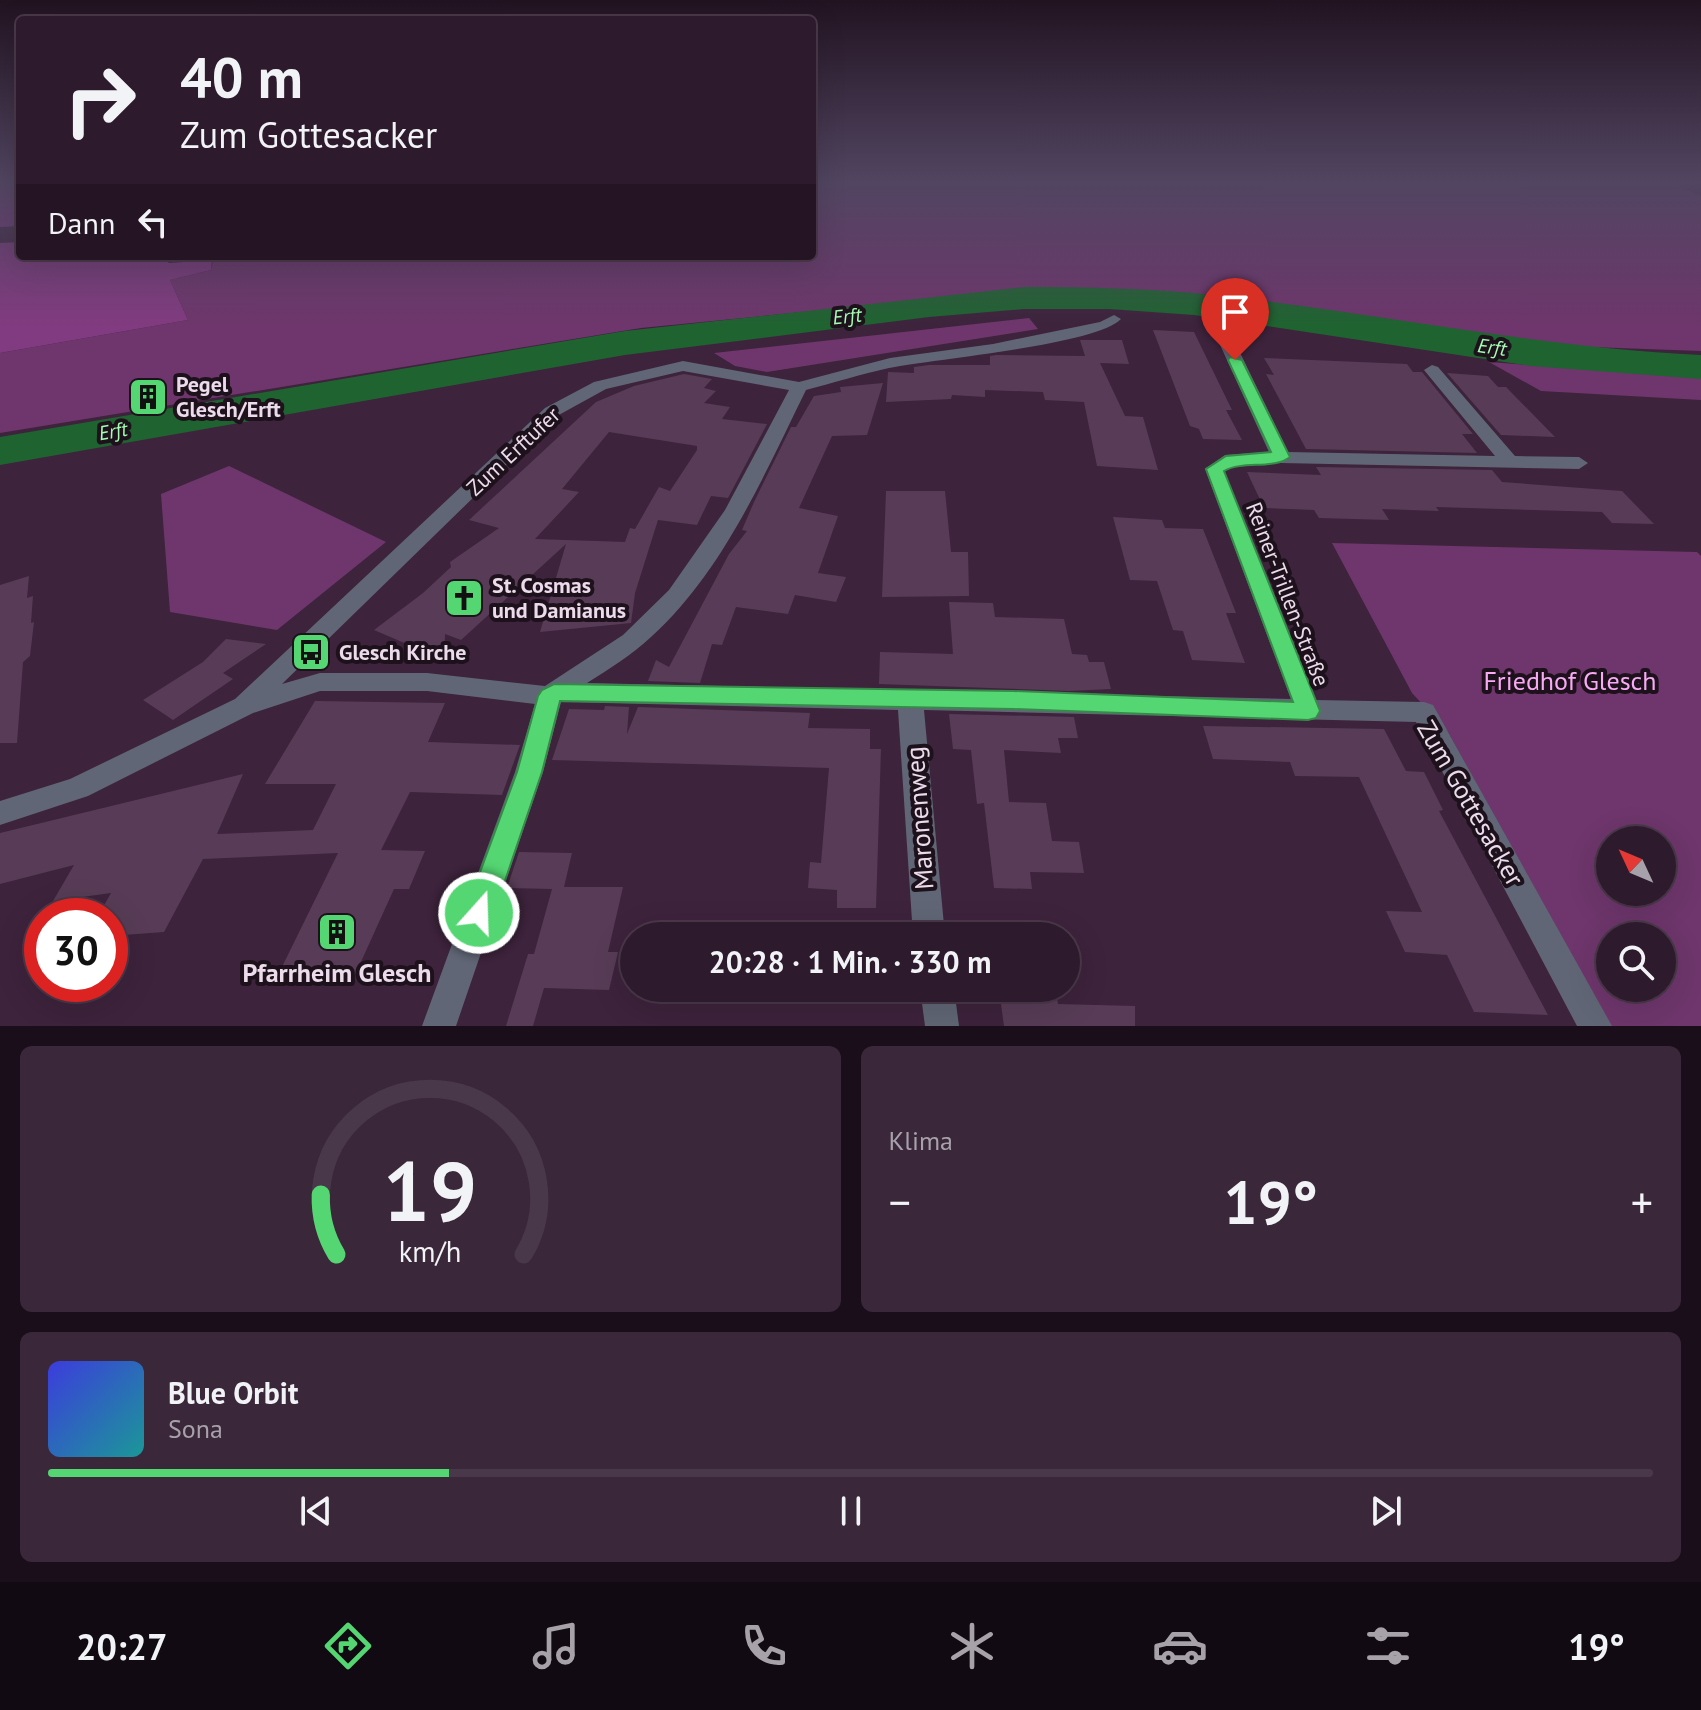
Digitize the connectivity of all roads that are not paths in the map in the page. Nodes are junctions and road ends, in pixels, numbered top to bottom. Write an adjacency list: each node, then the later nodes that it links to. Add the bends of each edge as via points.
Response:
1 (1114, 319): 4 (street, Zum Erftufer, via 993,349 890,363)
2 (1224, 336): 5 (street)
3 (1432, 370): 7 (street)
4 (799, 387): 8 (street, via 731,520 677,595 652,624); 10 (street, Zum Erftufer, via 683,366 600,385 573,398 551,412)
5 (1281, 457): 7 (street, Reiner-Trillen-Straße); 11 (street, Reiner-Trillen-Straße, via 1232,459 1214,469)
6 (1579, 463): 7 (street, Reiner-Trillen-Straße)
7 (1512, 464)
8 (552, 694): 9 (street, Zum Gottesacker); 10 (street, Zum Gottesacker, via 427,682 320,682); 15 (street)
9 (910, 700): 11 (street, Zum Gottesacker); 13 (street, Maronenweg)
10 (244, 706): 12 (street, Zum Erftufer, via 78,788)
11 (1308, 711): 17 (street, Zum Gottesacker, via 1424,712)
12 (0, 813)
13 (928, 922)
14 (939, 1002): 16 (street)
15 (439, 1026)
16 (942, 1026)
17 (1595, 1026)

